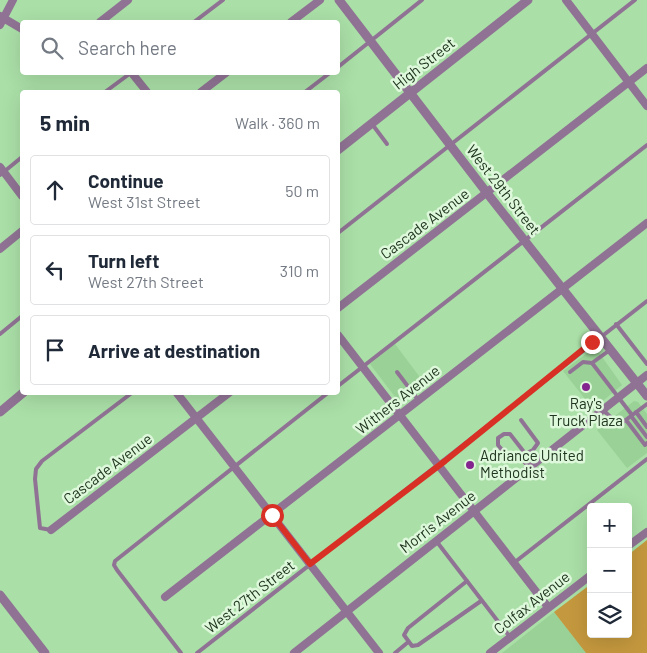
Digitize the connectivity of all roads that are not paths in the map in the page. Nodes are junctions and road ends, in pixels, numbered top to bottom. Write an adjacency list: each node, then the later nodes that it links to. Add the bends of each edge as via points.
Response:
1 (12, 0): 10 (street)
2 (128, 0): 11 (street)
3 (223, 0): 12 (lane)
4 (320, 0): 13 (street)
5 (340, 0): 16 (street, West 29th Street)
6 (422, 0): 16 (lane)
7 (528, 0): 28 (street, High Street)
8 (566, 0): 15 (street)
9 (635, 0): 15 (lane)
10 (1, 19): 14 (street)
11 (103, 20)
12 (197, 20)
13 (294, 20)
14 (20, 28)
15 (591, 33): 23 (street); 32 (lane)
16 (370, 41): 17 (lane); 28 (street, West 29th Street)
17 (340, 65)
18 (647, 68): 23 (street, Cascade Avenue)
19 (128, 75): 24 (lane)
20 (133, 75): 25 (street)
21 (223, 75): 26 (street)
22 (326, 75): 27 (lane)
23 (628, 82): 29 (street); 37 (street, Cascade Avenue)
24 (109, 90)
25 (145, 90)
26 (204, 90)
27 (308, 90)
28 (410, 92): 30 (street, High Street); 32 (street, West 29th Street)
29 (647, 106)
30 (371, 124): 31 (lane); 34 (street, High Street)
31 (387, 144)
32 (450, 145): 37 (street, West 29th Street); 40 (lane)
33 (647, 146): 42 (lane)
34 (340, 148)
35 (20, 158): 36 (lane)
36 (1, 171): 38 (street)
37 (487, 193): 42 (street, West 29th Street); 46 (street, Cascade Avenue)
38 (20, 194)
39 (647, 223): 44 (street, Withers Avenue)
40 (340, 231)
41 (20, 233): 43 (street)
42 (526, 241): 44 (street, West 29th Street); 55 (lane)
43 (0, 249)
44 (563, 289): 50 (street, West 29th Street); 68 (street, Withers Avenue)
45 (647, 301): 48 (lane, West 27th Street)
46 (340, 306)
47 (20, 318): 49 (lane)
48 (616, 324): 50 (lane, West 27th Street); 54 (lane)
49 (0, 334)
50 (600, 337): 52 (street, West 29th Street); 82 (lane, West 27th Street)
51 (340, 338): 55 (street)
52 (610, 349): 53 (lane); 59 (street, West 29th Street)
53 (592, 363): 57 (lane, via 583,362); 67 (lane)
54 (647, 364)
55 (361, 366): 60 (lane); 73 (street)
56 (397, 372): 68 (lane)
57 (570, 372)
58 (647, 376): 59 (street, Morris Avenue)
59 (637, 383): 66 (street, West 29th Street); 67 (street, Morris Avenue)
60 (340, 384)
61 (20, 395): 71 (street)
62 (129, 395): 87 (lane, via 42,461 36,469 40,528)
63 (178, 395): 74 (street)
64 (226, 395): 74 (street, Cascade Avenue)
65 (325, 395): 83 (lane)
66 (647, 396)
67 (619, 398): 70 (street, Morris Avenue); 72 (lane)
68 (419, 401): 73 (street, Withers Avenue)
69 (647, 404): 72 (lane)
70 (603, 410): 76 (lane, via 619,425); 84 (street, Morris Avenue)
71 (0, 412)
72 (633, 414): 76 (lane); 77 (lane); 78 (lane)
73 (399, 416): 82 (street); 86 (street, Withers Avenue)
74 (197, 418): 83 (street); 87 (street, Cascade Avenue)
75 (521, 420): 80 (lane, via 538,443)
76 (626, 420): 79 (lane)
77 (647, 427)
78 (647, 437)
79 (647, 443)
80 (522, 456): 80 (lane, via 522,449 510,434 498,438 498,445 511,461); 84 (lane)
81 (647, 459): 91 (lane)
82 (440, 465): 85 (street); 92 (lane, West 27th Street)
83 (235, 468): 86 (street); 103 (lane, via 115,560 117,570)
84 (529, 468): 85 (street, Morris Avenue)
85 (474, 511): 89 (street, Morris Avenue); 91 (street)
86 (272, 515): 92 (street); 96 (street, Withers Avenue)
87 (51, 530)
88 (647, 532): 90 (street)
89 (436, 540): 94 (lane); 99 (street, Morris Avenue)
90 (632, 543)
91 (514, 563): 98 (street)
92 (310, 564): 99 (street); 104 (lane, West 27th Street)
93 (587, 578): 98 (street, Colfax Avenue)
94 (467, 581): 97 (lane); 101 (lane, via 408,628 404,635)
95 (0, 595): 102 (street)
96 (165, 598)
97 (482, 601): 100 (lane); 101 (lane, via 418,645)
98 (548, 607): 100 (street, Colfax Avenue)
99 (347, 612): 105 (street, Morris Avenue); 106 (street)
100 (510, 637): 108 (street, Colfax Avenue)
101 (407, 643): 107 (lane)
102 (45, 653)
103 (182, 653)
104 (197, 653)
105 (294, 653)
106 (379, 653)
107 (395, 653)
108 (490, 653)

